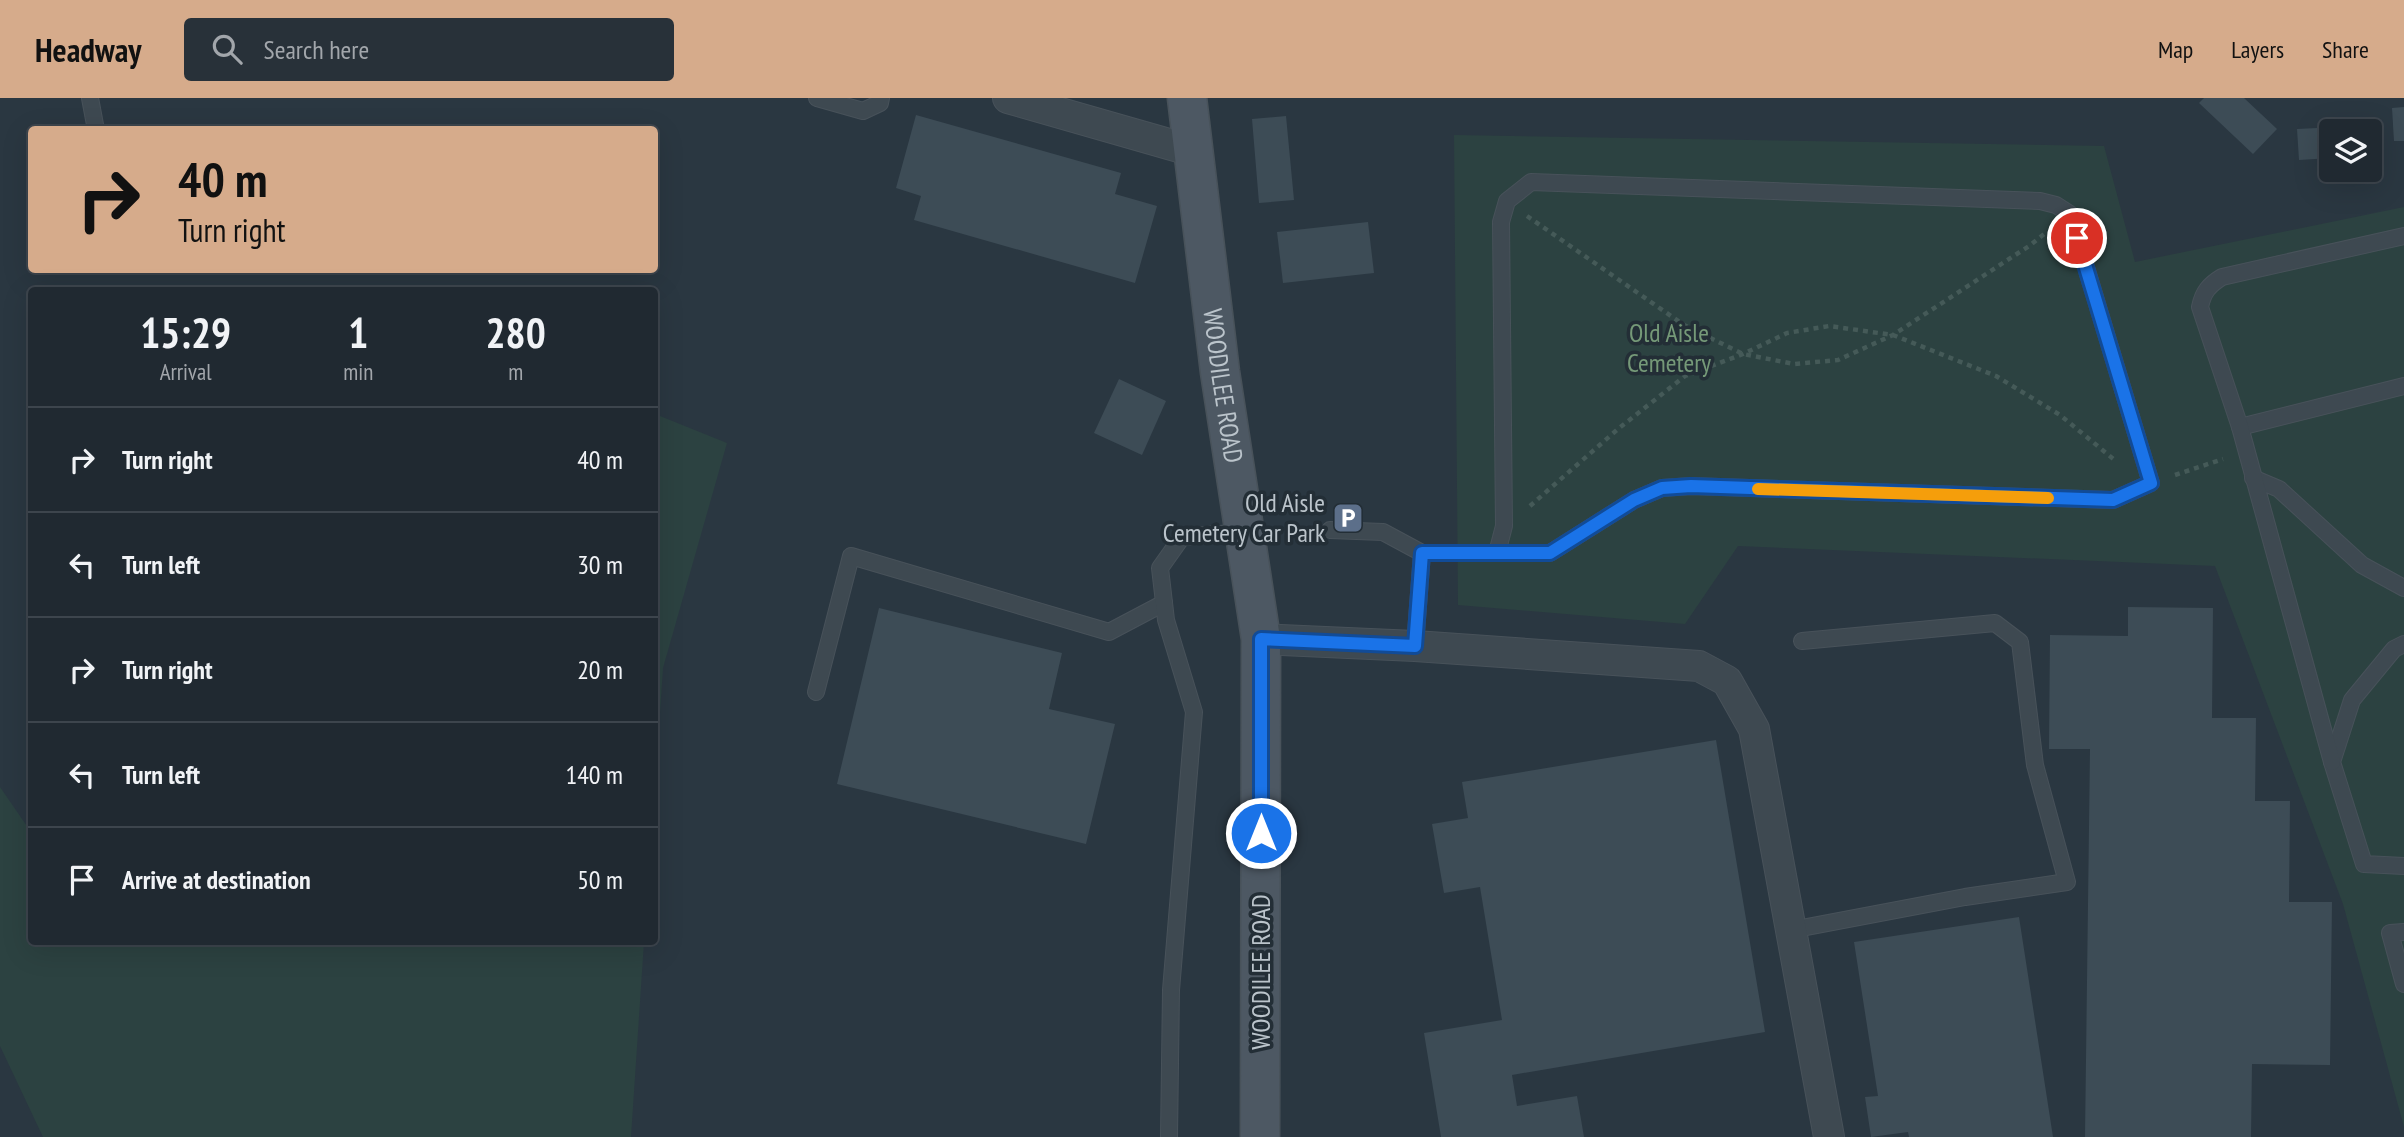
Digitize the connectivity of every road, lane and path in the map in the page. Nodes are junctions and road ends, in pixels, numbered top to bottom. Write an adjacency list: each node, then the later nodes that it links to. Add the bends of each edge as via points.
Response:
1 (90, 98): 6 (lane)
2 (817, 98): 3 (lane, via 863,111)
3 (881, 98)
4 (1008, 98): 7 (street)
5 (1187, 98): 7 (street, WOODILEE ROAD)
6 (95, 126)
7 (1193, 151): 20 (street, WOODILEE ROAD)
8 (1507, 201): 9 (lane, via 1531,182 2040,201); 12 (path, via 1684,326); 18 (lane, via 1501,222)
9 (2070, 214): 11 (path); 17 (lane)
10 (2404, 236): 14 (lane, via 2211,284 2200,307)
11 (1893, 335): 12 (path, via 1829,326 1787,333); 12 (path, via 1838,360 1794,364); 17 (path, via 1996,376 2060,415 2130,473)
12 (1743, 354): 18 (path, via 1685,376)
13 (2404, 386): 14 (lane)
14 (2240, 427): 15 (lane)
15 (2246, 451): 16 (lane); 17 (path)
16 (2253, 478): 23 (lane, via 2279,489 2362,565); 30 (lane)
17 (2151, 483): 22 (lane, via 2113,500 1662,488 1634,500 1550,553)
18 (1504, 526): 22 (lane)
19 (1330, 530): 21 (lane, via 1383,532)
20 (1245, 532): 24 (lane, via 1182,537 1160,568); 25 (street, WOODILEE ROAD)
21 (1422, 553): 22 (lane); 28 (lane)
22 (1497, 553)
23 (2404, 588)
24 (1164, 603): 29 (lane, via 1109,632 851,556); 35 (lane, via 1194,712 1171,990)
25 (1261, 639): 28 (street); 36 (street, WOODILEE ROAD)
26 (1802, 640): 32 (lane, via 1995,623 2020,642 2035,765 2067,882)
27 (2404, 644): 30 (lane, via 2352,700)
28 (1415, 646): 32 (street, via 1699,666 1727,681 1754,729)
29 (816, 692)
30 (2332, 762): 31 (lane, via 2364,864)
31 (2404, 866)
32 (1791, 930): 37 (street)
33 (2404, 932): 34 (lane, via 2390,933)
34 (2404, 984)
35 (1169, 1137)
36 (1260, 1137)
37 (1829, 1137)

